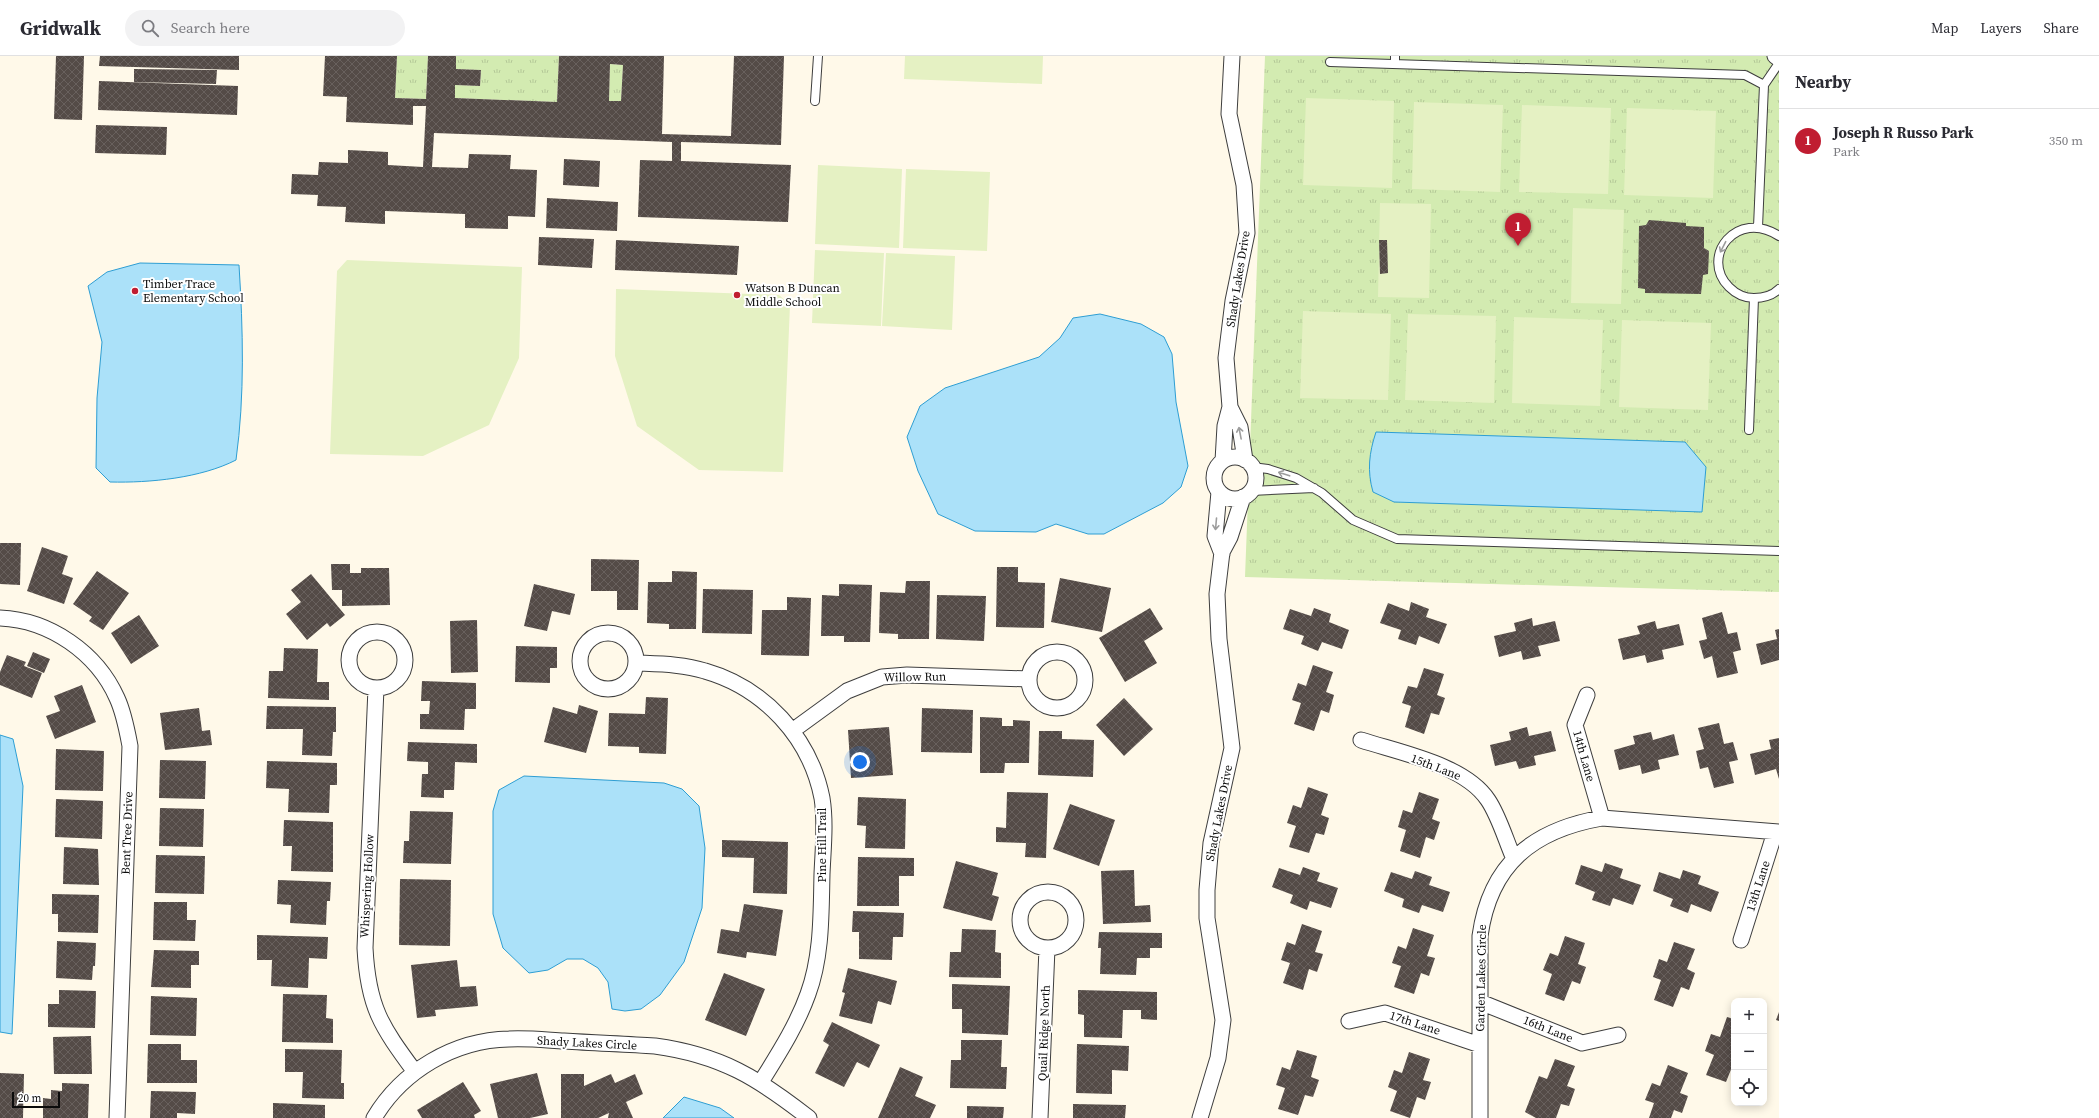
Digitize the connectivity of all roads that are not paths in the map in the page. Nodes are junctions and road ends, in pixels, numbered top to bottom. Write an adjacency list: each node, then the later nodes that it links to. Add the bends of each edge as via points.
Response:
1 (818, 56): 9 (lane)
2 (1232, 56): 14 (street, Shady Lakes Drive, via 1229,114 1244,185 1248,233 1234,301 1226,358)
3 (1775, 56): 4 (street)
4 (1779, 59)
5 (1395, 60): 6 (lane); 8 (lane, via 1745,75)
6 (1330, 62)
7 (1779, 63): 8 (lane)
8 (1764, 85): 10 (lane)
9 (815, 100)
10 (1758, 227): 11 (lane, via 1768,229); 13 (lane, one-way to 13, via 1739,230 1727,239 1720,252 1719,268 1724,282 1734,293)
11 (1779, 236)
12 (1779, 289): 13 (lane, via 1764,298)
13 (1754, 298): 15 (lane)
14 (1230, 407): 16 (street, Shady Lakes Drive, via 1225,426); 17 (street, Shady Lakes Drive, one-way to 14, via 1240,427)
15 (1749, 430)
16 (1223, 461): 17 (street, via 1234,457); 19 (street, via 1218,465 1214,475)
17 (1248, 463): 18 (lane, one-way to 17, via 1296,478); 20 (street, via 1256,479)
18 (1314, 488): 20 (lane); 21 (lane, via 1353,520 1397,539)
19 (1219, 492): 20 (street, via 1230,498); 22 (street, Shady Lakes Drive, one-way to 22, via 1215,536)
20 (1247, 494): 22 (street, Shady Lakes Drive)
21 (1779, 550)
22 (1222, 554): 45 (street, Shady Lakes Drive, via 1217,594 1219,640 1232,748 1211,843 1207,918 1223,1020 1218,1058)
23 (0, 618): 41 (street, Bent Tree Drive, via 37,625 76,646 107,679 118,698 125,720 130,746)
24 (636, 662): 28 (street, Pine Hill Trail, via 680,666 728,679 760,698)
25 (1029, 679): 28 (street, Willow Run, via 907,675 882,677 847,691)
26 (376, 688): 39 (street, Whispering Hollow, via 365,948 366,978 376,1012 388,1035)
27 (1587, 695): 30 (street, 14th Lane, via 1576,725)
28 (792, 730): 40 (street, Pine Hill Trail, via 810,763 822,798 824,823 820,938 808,993 795,1024)
29 (1361, 740): 32 (street, 15th Lane, via 1453,771 1474,783 1489,801)
30 (1602, 818): 31 (street, Garden Lakes Circle); 32 (street, Garden Lakes Circle, via 1578,822 1550,832)
31 (1777, 832): 33 (street, 13th Lane)
32 (1514, 859): 35 (street, Garden Lakes Circle, via 1496,884 1485,909 1480,936)
33 (1741, 940)
34 (1047, 948): 44 (street, Quail Ridge North)
35 (1480, 1002): 37 (street, 16th Lane, via 1582,1043); 38 (street, Garden Lakes Circle)
36 (1349, 1021): 38 (street, 17th Lane, via 1385,1013)
37 (1618, 1035)
38 (1480, 1045): 46 (street, Garden Lakes Circle)
39 (415, 1072): 40 (street, Shady Lakes Circle, via 438,1057 461,1047 485,1041 510,1039 677,1049 731,1066); 42 (street, Shady Lakes Circle, via 396,1088)
40 (761, 1082): 43 (street, Shady Lakes Circle)
41 (117, 1118)
42 (374, 1118)
43 (809, 1118)
44 (1040, 1118)
45 (1200, 1118)
46 (1480, 1118)

